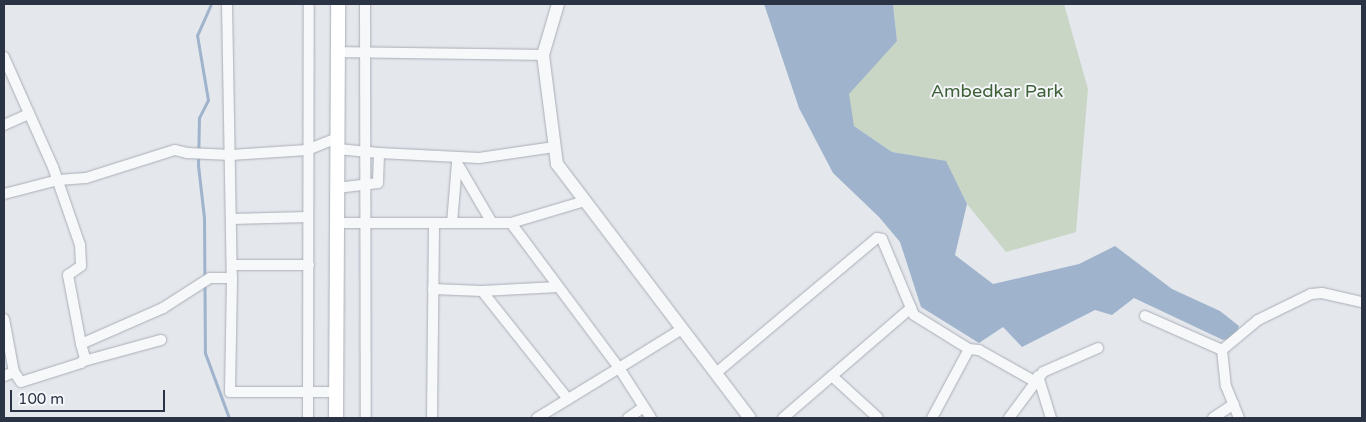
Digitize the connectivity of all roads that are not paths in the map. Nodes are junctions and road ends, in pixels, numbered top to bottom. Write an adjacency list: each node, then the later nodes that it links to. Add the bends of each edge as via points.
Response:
1 (227, 4): 17 (street)
2 (309, 4): 14 (street)
3 (338, 4): 6 (main road)
4 (366, 4): 7 (street)
5 (558, 4): 8 (street)
6 (338, 52): 7 (street); 12 (main road)
7 (366, 52): 8 (street); 15 (street)
8 (543, 54): 13 (street)
9 (4, 57): 10 (street)
10 (29, 114): 11 (street); 19 (street)
11 (4, 125)
12 (338, 143): 14 (street); 15 (street); 21 (main road)
13 (554, 147): 18 (street); 23 (street, via 557,164)
14 (307, 150): 17 (street); 24 (street)
15 (366, 150): 16 (street); 20 (street)
16 (380, 153): 18 (street); 20 (street, via 378,183)
17 (230, 155): 19 (street, via 202,155 175,150 86,178); 25 (street)
18 (457, 160): 29 (street); 30 (street)
19 (58, 180): 22 (street); 44 (street, via 80,245 81,266 68,274)
20 (366, 183): 21 (street); 26 (street)
21 (337, 188): 27 (main road)
22 (4, 194)
23 (585, 201): 31 (street); 42 (street)
24 (308, 217): 25 (street); 33 (street)
25 (231, 219): 32 (street)
26 (366, 222): 27 (street); 28 (street); 62 (street)
27 (337, 223): 56 (main road)
28 (434, 223): 29 (street); 36 (street)
29 (452, 223): 30 (street)
30 (492, 223): 31 (street)
31 (511, 223): 35 (street)
32 (232, 265): 33 (street); 34 (street)
33 (309, 265): 55 (street)
34 (232, 278): 44 (street, via 206,280 163,308); 55 (street, via 230,392)
35 (558, 287): 37 (street); 49 (street)
36 (433, 289): 37 (street); 63 (street)
37 (482, 291): 57 (street)
38 (1362, 302): 47 (street, via 1322,293 1311,294 1258,320)
39 (911, 308): 46 (street, via 914,315); 51 (street, via 882,239 877,238); 53 (street)
40 (1145, 316): 47 (street)
41 (4, 320): 50 (street)
42 (682, 329): 49 (street); 51 (street)
43 (161, 340): 48 (street)
44 (81, 344): 48 (street)
45 (1098, 348): 54 (street)
46 (969, 349): 54 (street, via 987,354); 70 (street)
47 (1222, 350): 58 (street, via 1222,371)
48 (84, 361): 50 (street, via 21,382)
49 (618, 368): 57 (street); 59 (street)
50 (14, 372): 52 (street)
51 (716, 373): 67 (street)
52 (4, 376)
53 (832, 376): 68 (street); 69 (street)
54 (1036, 378): 71 (street); 72 (street)
55 (309, 392): 56 (street); 60 (street)
56 (337, 392): 61 (main road)
57 (568, 399): 64 (street)
58 (1234, 404): 73 (street); 74 (street)
59 (644, 407): 65 (street); 66 (street)
60 (308, 418)
61 (336, 418)
62 (366, 418)
63 (432, 418)
64 (537, 418)
65 (628, 418)
66 (651, 418)
67 (750, 418)
68 (783, 418)
69 (878, 418)
70 (932, 418)
71 (1009, 418)
72 (1051, 418)
73 (1212, 418)
74 (1239, 418)

